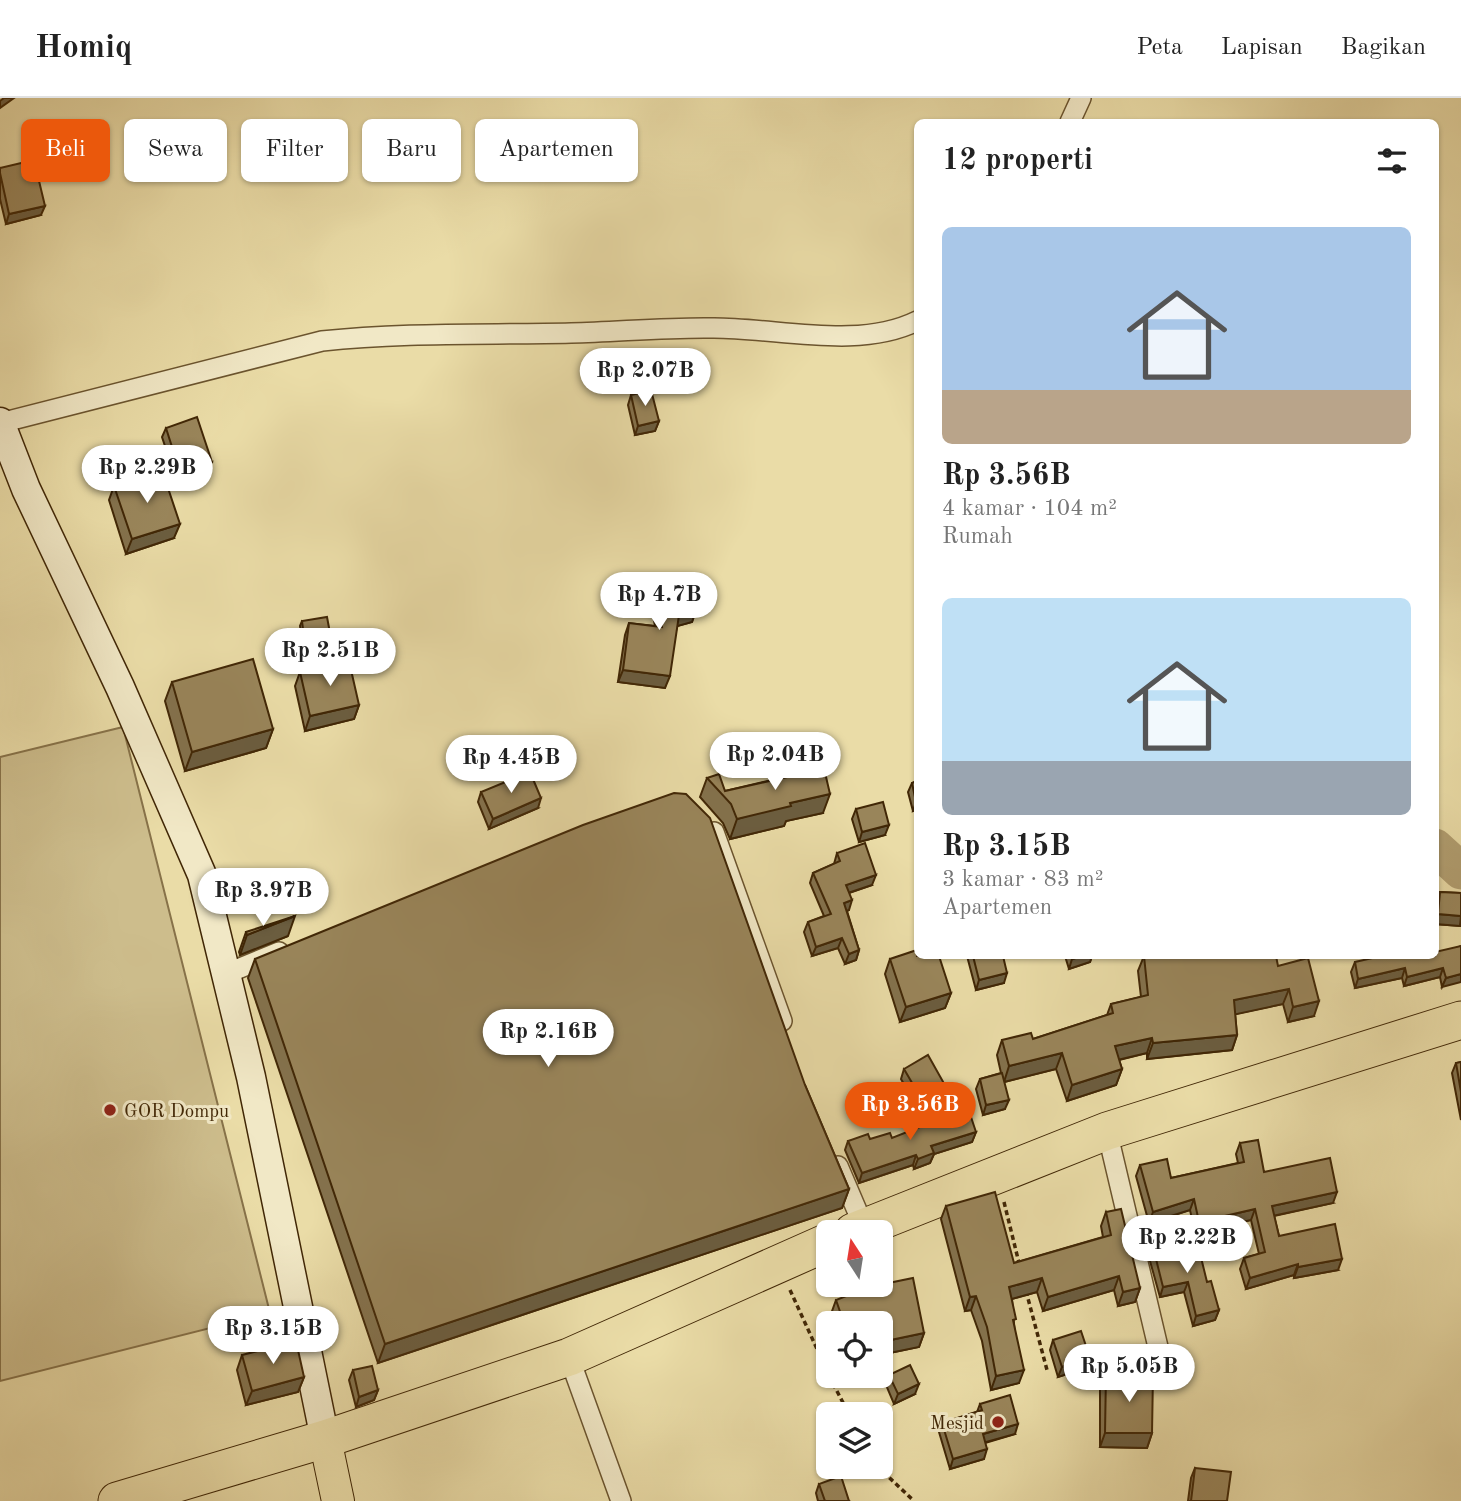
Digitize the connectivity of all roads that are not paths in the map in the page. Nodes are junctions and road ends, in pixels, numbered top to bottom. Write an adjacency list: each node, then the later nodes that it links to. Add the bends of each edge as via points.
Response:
1 (1081, 98): 2 (street)
2 (1071, 119)
3 (914, 322): 4 (street, via 860,337 704,328 474,332 322,341)
4 (0, 422): 7 (street, via 26,489 126,699 202,875)
5 (701, 814): 9 (street, via 714,831 730,872)
6 (291, 947): 7 (street)
7 (228, 973): 17 (street)
8 (1461, 1020): 10 (highway)
9 (788, 1037)
10 (1107, 1131): 13 (highway); 15 (street)
11 (832, 1151): 12 (street)
12 (855, 1220)
13 (882, 1220)
14 (816, 1247): 16 (highway)
15 (1158, 1347)
16 (569, 1357): 17 (highway); 20 (street)
17 (325, 1439): 18 (highway); 19 (main road)
18 (117, 1501)
19 (338, 1501)
20 (621, 1501)

